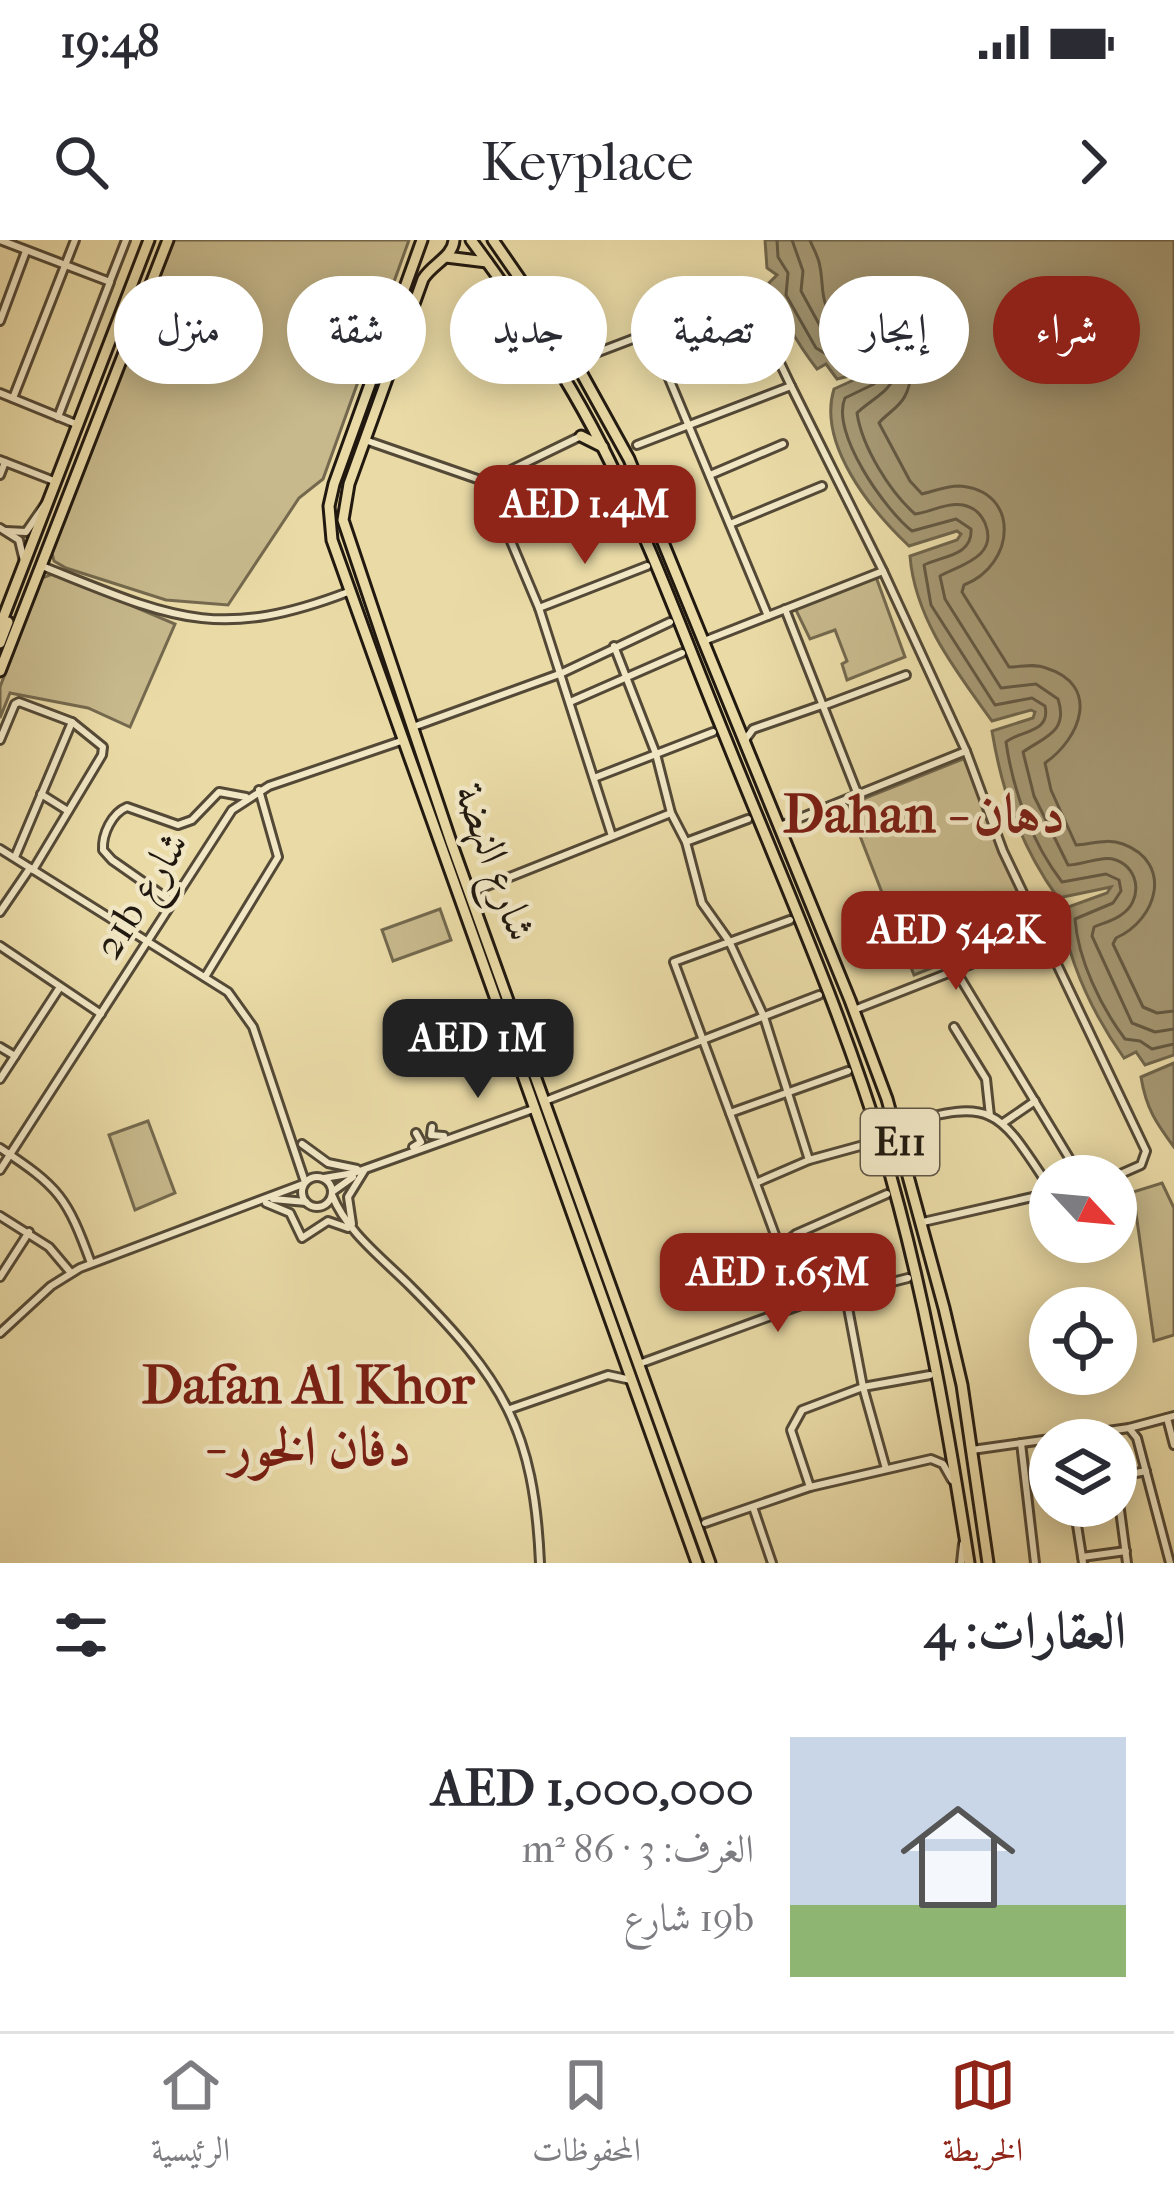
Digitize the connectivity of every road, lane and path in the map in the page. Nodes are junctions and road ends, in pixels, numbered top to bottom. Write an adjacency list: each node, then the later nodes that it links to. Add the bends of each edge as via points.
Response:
1 (0, 240): 10 (street)
2 (75, 240): 13 (street)
3 (126, 240): 15 (street)
4 (148, 240): 17 (main road)
5 (168, 240): 22 (main road)
6 (426, 240): 47 (main road, شارع النهضة, via 329,506)
7 (454, 240): 11 (main road, شارع النهضة)
8 (471, 240): 12 (main road, E11)
9 (493, 240): 14 (main road, E11)
10 (26, 250): 13 (street); 16 (street)
11 (446, 257): 12 (main road); 28 (main road, شارع النهضة, via 423,279)
12 (488, 262): 31 (main road, E11)
13 (65, 264): 15 (street); 23 (street)
14 (517, 276)
15 (110, 282): 24 (street)
16 (0, 321)
17 (103, 356): 22 (main road, via 114,358); 25 (main road)
18 (587, 384): 51 (main road, E11, via 629,460)
19 (671, 384): 26 (street)
20 (791, 386): 26 (street); 46 (street)
21 (0, 393): 23 (street)
22 (107, 395): 44 (main road)
23 (13, 398): 24 (street)
24 (58, 417): 25 (street)
25 (76, 424): 35 (main road)
26 (688, 425): 30 (street); 34 (street)
27 (581, 436): 31 (main road); 36 (street)
28 (365, 440): 36 (street); 67 (main road, شارع النهضة, via 343,520)
29 (783, 444): 34 (street)
30 (638, 445)
31 (603, 448): 50 (main road, E11)
32 (3, 461): 33 (street); 35 (street)
33 (0, 475)
34 (710, 475): 40 (street)
35 (54, 481): 39 (main road)
36 (486, 482): 42 (street)
37 (822, 486): 40 (street)
38 (614, 490): 42 (street)
39 (46, 502): 41 (street, via 26,532); 43 (main road)
40 (730, 524): 53 (street)
41 (3, 530): 43 (street, via 22,544)
42 (509, 534): 49 (street)
43 (24, 562): 48 (main road)
44 (42, 566): 47 (street, via 205,620 272,618); 60 (main road)
45 (647, 566): 49 (street)
46 (883, 571): 52 (street); 72 (street)
47 (348, 592): 70 (main road, شارع النهضة)
48 (10, 599): 55 (main road); 57 (main road)
49 (539, 608): 61 (street)
50 (673, 608): 51 (main road, via 679,600); 59 (main road, E11)
51 (690, 608): 56 (main road, E11)
52 (784, 609): 53 (street); 65 (street)
53 (768, 616): 56 (street)
54 (670, 622): 58 (street)
55 (0, 623)
56 (704, 640): 71 (main road, E11)
57 (0, 643)
58 (614, 646): 61 (street); 63 (street)
59 (685, 652): 63 (street); 158 (main road, E11, via 851,1053)
60 (0, 669)
61 (562, 674): 64 (street); 67 (street)
62 (906, 675): 65 (street)
63 (626, 676): 64 (street); 73 (street)
64 (570, 702): 74 (street)
65 (823, 705): 71 (street, via 753,729); 77 (street)
66 (72, 722): 69 (street, via 16,702); 76 (street); 79 (street, via 103,751)
67 (412, 728): 85 (main road, شارع النهضة)
68 (713, 732): 73 (street)
69 (0, 740)
70 (404, 740): 75 (street, 21b شارع); 81 (main road, شارع النهضة)
71 (745, 740): 83 (main road, E11)
72 (966, 751): 77 (street); 94 (street)
73 (656, 754): 74 (street); 80 (street)
74 (594, 778): 84 (street)
75 (259, 790): 78 (street, 21b شارع); 99 (street, via 278,857)
76 (41, 794): 79 (street); 88 (street)
77 (858, 794): 83 (street)
78 (246, 797): 91 (street, 21b شارع); 91 (street, via 219,792 178,825 119,811 103,850)
79 (68, 811): 89 (street)
80 (671, 813): 84 (street); 86 (street)
81 (433, 819): 85 (main road, via 440,816); 113 (main road, شارع النهضة)
82 (748, 819): 86 (street)
83 (779, 826): 102 (main road, E11)
84 (612, 836): 90 (street)
85 (452, 842): 90 (main road, شارع النهضة)
86 (686, 842): 95 (street, via 703,903)
87 (0, 849): 88 (street)
88 (14, 858): 89 (street)
89 (31, 869): 92 (street); 96 (street)
90 (472, 892): 113 (main road, شارع النهضة)
91 (172, 902): 96 (street, 21b شارع)
92 (0, 912)
93 (790, 920): 95 (street)
94 (1043, 936): 98 (street); 130 (street, via 1146,1150)
95 (729, 940): 104 (street); 106 (street, via 674,962)
96 (147, 942): 99 (street); 103 (street, 21b شارع)
97 (0, 946): 100 (street)
98 (956, 970): 102 (street); 112 (street)
99 (205, 977): 124 (street, via 245,1012)
100 (60, 987): 103 (street); 108 (street)
101 (819, 995): 104 (street)
102 (854, 1010): 144 (main road, E11)
103 (100, 1014): 125 (street, 21b شارع)
104 (764, 1017): 106 (street); 111 (street)
105 (954, 1027): 115 (street, via 986,1079)
106 (703, 1042): 113 (street); 114 (street)
107 (0, 1047): 108 (street)
108 (15, 1056): 110 (street)
109 (848, 1071): 111 (street)
110 (0, 1079)
111 (788, 1090): 114 (street); 127 (street)
112 (1035, 1101): 118 (street); 126 (street)
113 (540, 1104): 116 (street); 145 (main road, شارع النهضة); 148 (main road, شارع النهضة)
114 (730, 1113): 134 (street)
115 (990, 1116): 117 (street, via 953,1109); 118 (street)
116 (504, 1118): 119 (street, via 440,1138); 129 (street)
117 (904, 1124)
118 (1003, 1124): 128 (street)
119 (432, 1127)
120 (416, 1133): 129 (street, via 418,1145)
121 (871, 1143): 127 (street)
122 (302, 1144): 131 (street, via 328,1163)
123 (0, 1148): 125 (street)
124 (298, 1154): 133 (street); 135 (street)
125 (10, 1155): 132 (street, 21b شارع); 150 (street, via 62,1196)
126 (1067, 1155)
127 (809, 1160): 134 (street)
128 (1029, 1161)
129 (381, 1162): 131 (street)
130 (1137, 1168)
131 (366, 1169): 133 (street); 136 (street); 147 (street, via 348,1197)
132 (0, 1170)
133 (322, 1177): 135 (street); 136 (street)
134 (758, 1182): 149 (street)
135 (304, 1183): 139 (street); 140 (street)
136 (332, 1193): 141 (street); 143 (street)
137 (887, 1194): 149 (street)
138 (1029, 1196): 144 (street)
139 (265, 1200): 140 (street); 147 (street, via 290,1213 302,1238 328,1222); 150 (street)
140 (306, 1202): 141 (street)
141 (320, 1207): 143 (street)
142 (0, 1216): 146 (street)
143 (345, 1221): 147 (street)
144 (923, 1222): 163 (main road, E11)
145 (578, 1231): 148 (main road); 157 (main road, شارع النهضة)
146 (29, 1232): 151 (street); 152 (street)
147 (356, 1233): 165 (street, via 443,1321)
148 (596, 1239): 159 (main road, شارع النهضة)
149 (780, 1247): 155 (street)
150 (92, 1263): 151 (street)
151 (71, 1273): 156 (street)
152 (0, 1277)
153 (908, 1278): 154 (street)
154 (845, 1292): 155 (street); 164 (street)
155 (801, 1305): 159 (street)
156 (0, 1333)
157 (623, 1354): 160 (street); 162 (main road, شارع النهضة)
158 (934, 1356): 163 (main road, via 950,1396); 177 (main road, E11)
159 (639, 1364): 186 (main road, شارع النهضة)
160 (608, 1375): 162 (street); 165 (street)
161 (930, 1375): 164 (street)
162 (632, 1380): 185 (main road, شارع النهضة)
163 (962, 1385): 172 (main road, E11)
164 (863, 1387): 173 (street); 176 (street, via 796,1416 791,1430)
165 (510, 1409): 184 (street, via 534,1484)
166 (1170, 1417): 167 (street); 171 (street)
167 (1137, 1426)
168 (1137, 1438): 174 (street)
169 (1029, 1442): 170 (street)
170 (1021, 1443): 172 (street); 190 (street)
171 (1174, 1445)
172 (972, 1450): 189 (main road, E11)
173 (887, 1471): 176 (street); 177 (street, via 931,1459 946,1467)
174 (1146, 1471): 175 (street); 192 (street)
175 (1137, 1473)
176 (810, 1486): 178 (street)
177 (960, 1501): 188 (main road, E11)
178 (753, 1507): 179 (street); 187 (street)
179 (705, 1523)
180 (1078, 1527): 183 (street)
181 (1123, 1527): 182 (street)
182 (1126, 1552): 183 (street); 191 (street)
183 (1083, 1560)
184 (540, 1563)
185 (697, 1563)
186 (710, 1563)
187 (772, 1563)
188 (965, 1563)
189 (988, 1563)
190 (1035, 1563)
191 (1127, 1563)
192 (1169, 1563)

